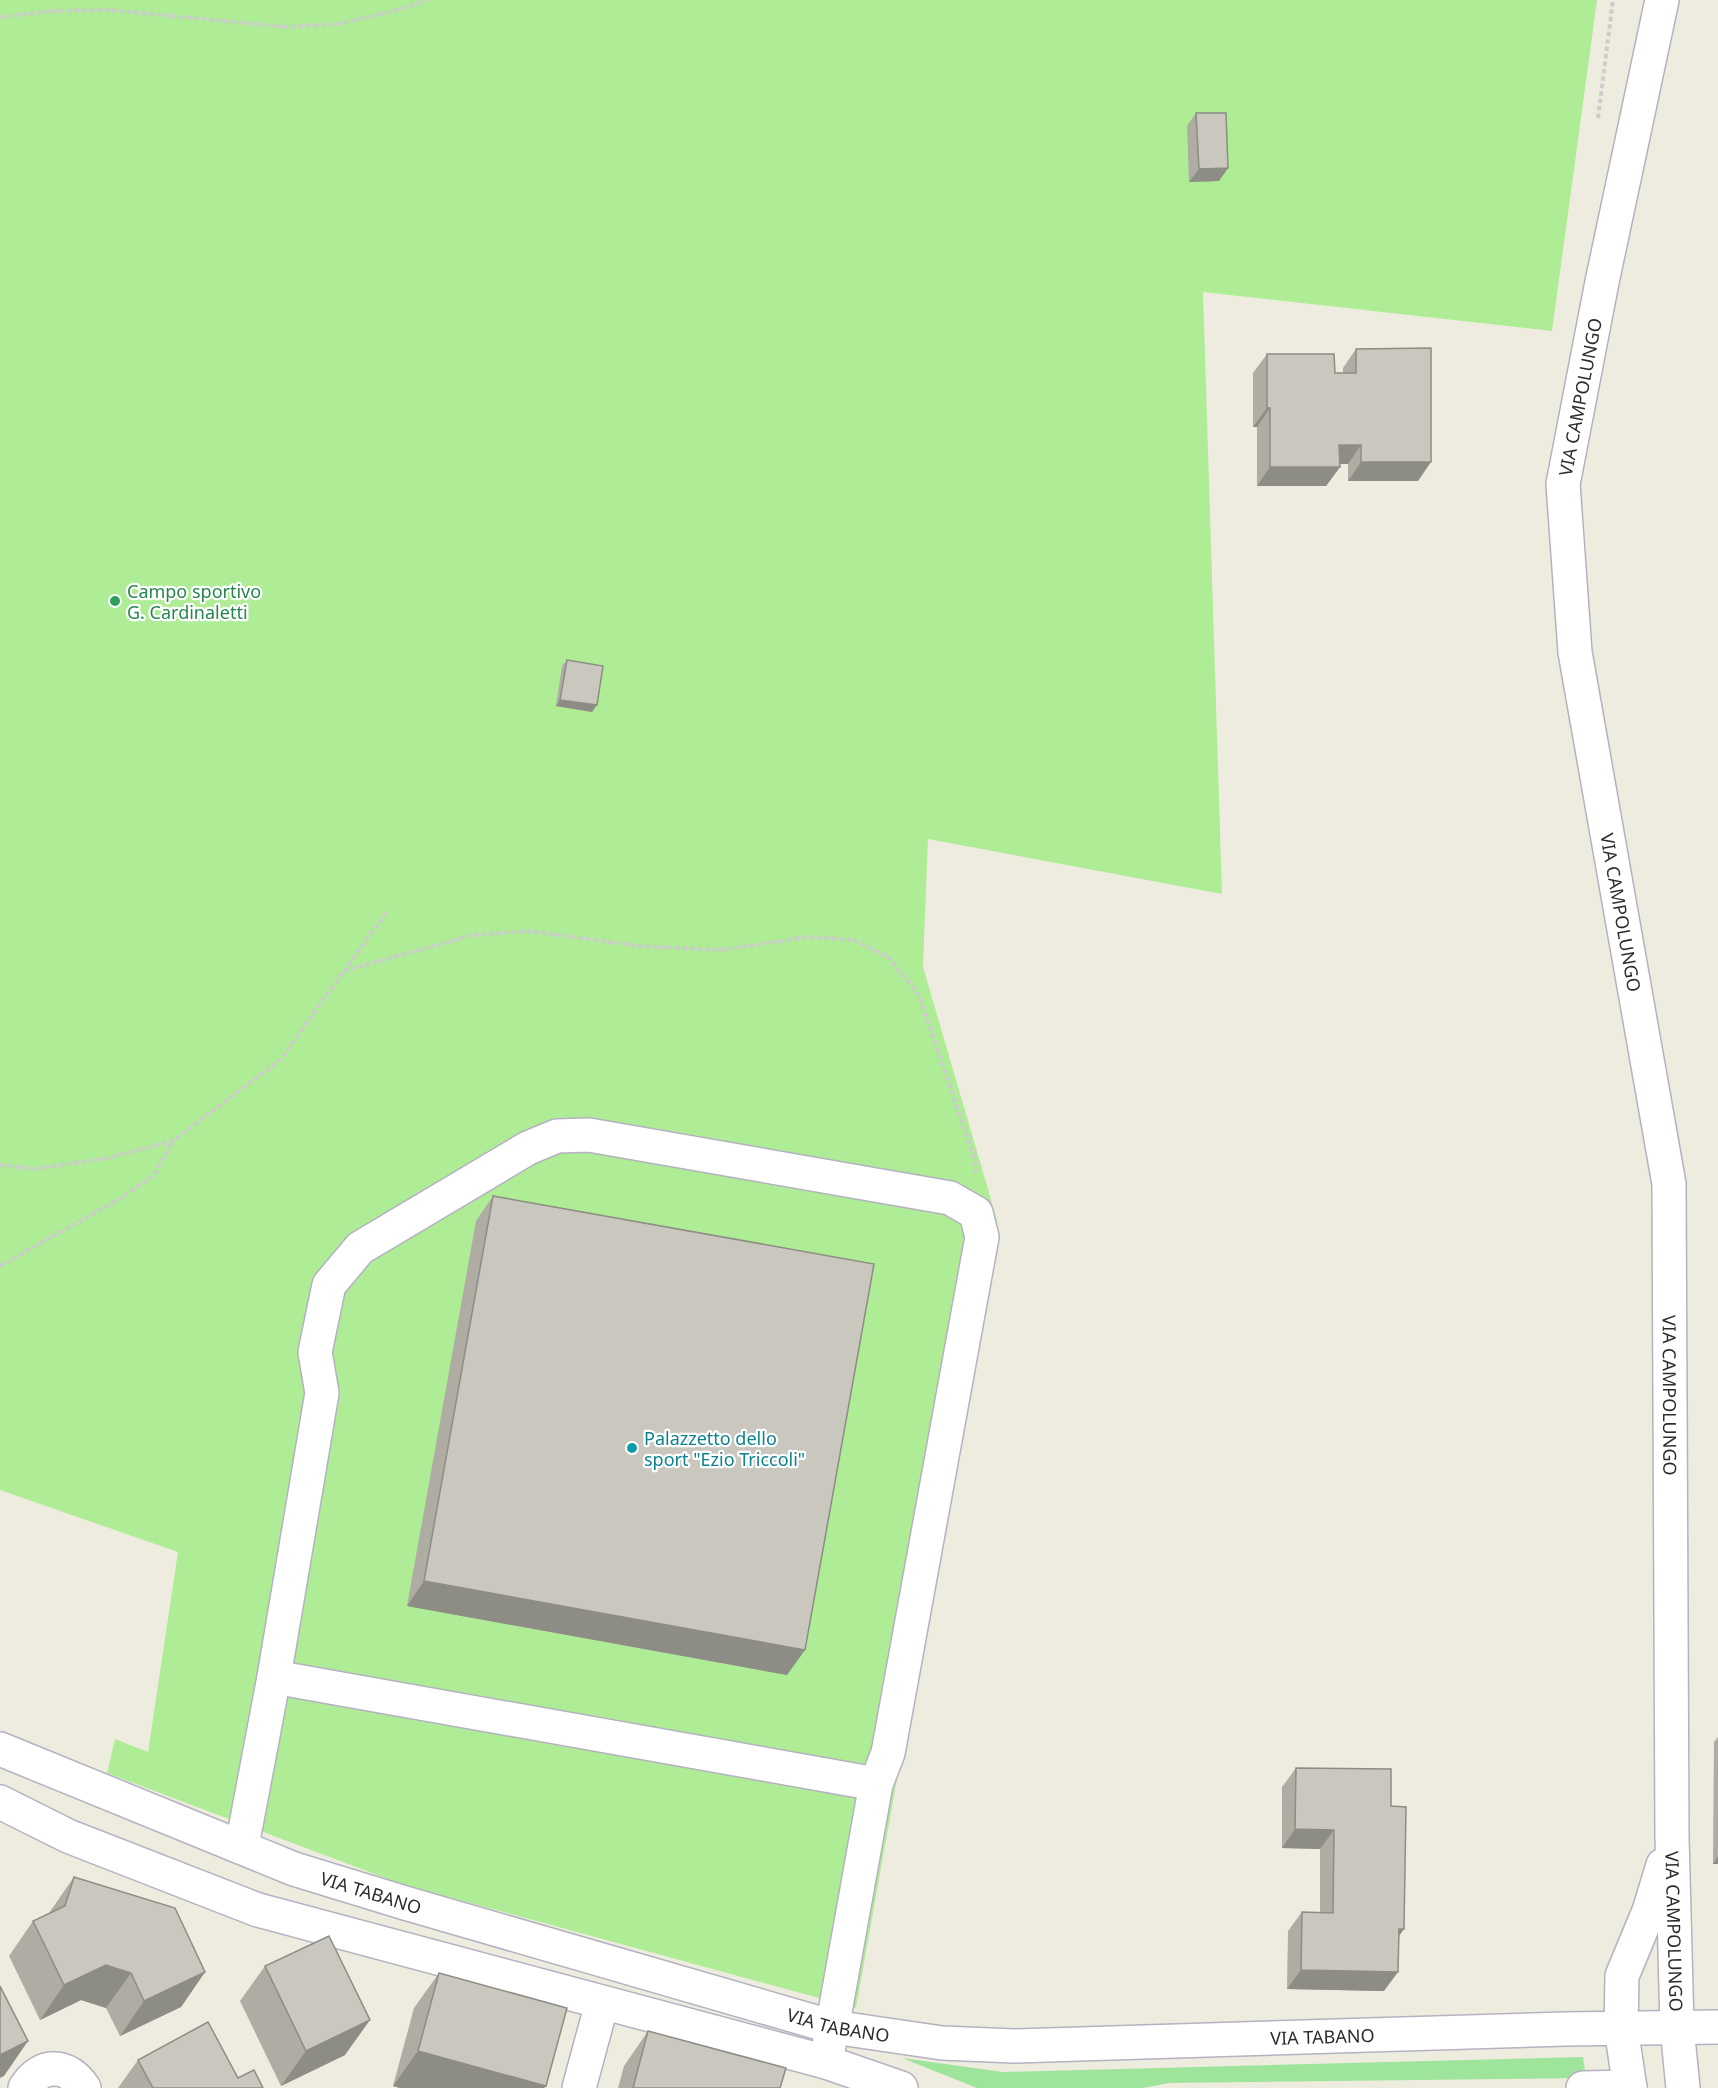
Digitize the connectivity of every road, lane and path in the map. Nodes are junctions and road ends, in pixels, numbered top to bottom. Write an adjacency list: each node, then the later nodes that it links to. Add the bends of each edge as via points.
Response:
1 (427, 0): 4 (path, via 337,24 286,27 109,10)
2 (1613, 0): 5 (path)
3 (1662, 0): 16 (street, VIA CAMPOLUNGO, via 1563,484 1575,652 1669,1184)
4 (0, 16)
5 (1597, 126)
6 (388, 910): 7 (path)
7 (344, 971): 8 (path, via 280,1060); 10 (path, via 473,935 518,932 639,946 720,950 808,938 854,940 889,958 919,995 975,1160)
8 (173, 1141): 9 (path, via 107,1158 35,1169); 11 (path, via 154,1175 121,1198)
9 (0, 1165)
10 (976, 1213): 12 (street, via 950,1198 588,1135 557,1136 528,1148 360,1248 329,1285 320,1319 315,1352 321,1393); 14 (street, via 982,1237 888,1753)
11 (0, 1266)
12 (274, 1677): 14 (street); 17 (street)
13 (0, 1749): 17 (street, VIA TABANO)
14 (876, 1784): 19 (street)
15 (0, 1802): 18 (street, via 68,1836 258,1910)
16 (1672, 1837): 20 (street, VIA CAMPOLUNGO); 22 (street, VIA CAMPOLUNGO, via 1649,1911 1622,1976)
17 (242, 1846): 19 (street, VIA TABANO, via 294,1869)
18 (602, 2003): 23 (street); 27 (street)
19 (833, 2027): 22 (street, VIA TABANO, via 942,2043 1014,2046); 23 (street)
20 (1677, 2027): 21 (street, VIA TABANO); 22 (street, VIA TABANO); 30 (street, VIA CAMPOLUNGO)
21 (1718, 2027)
22 (1621, 2028): 24 (street, VIA CAMPOLUNGO)
23 (826, 2062): 28 (street)
24 (1630, 2087): 29 (street)
25 (25, 2088): 26 (street, via 39,2073 60,2069 78,2079)
26 (84, 2088)
27 (579, 2088)
28 (901, 2088)
29 (1583, 2088)
30 (1683, 2088)

